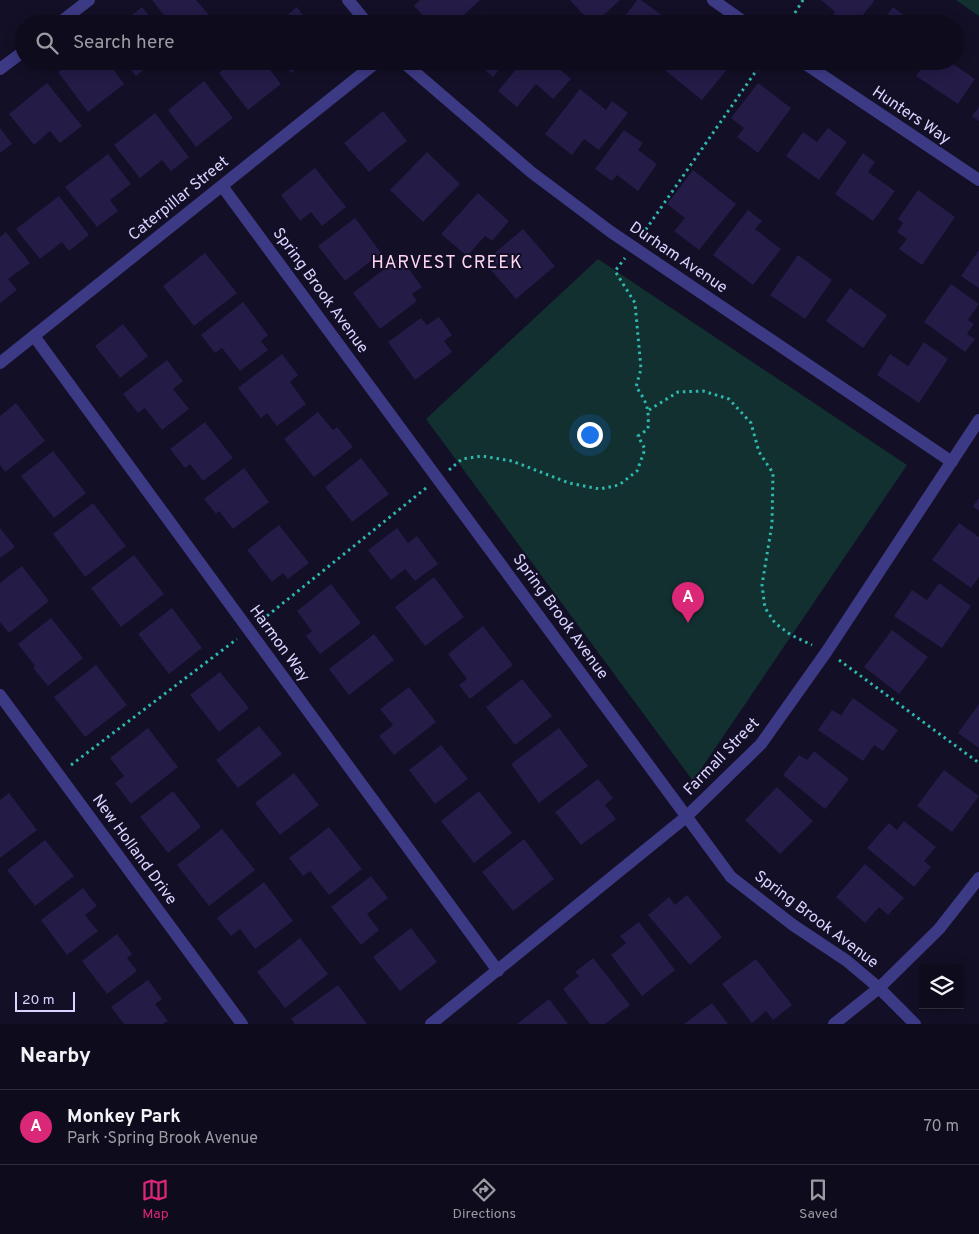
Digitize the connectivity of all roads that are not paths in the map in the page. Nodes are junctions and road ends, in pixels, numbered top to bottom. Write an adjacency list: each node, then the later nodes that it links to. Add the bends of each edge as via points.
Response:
1 (89, 0): 4 (street)
2 (348, 0): 5 (street)
3 (713, 0): 6 (street)
4 (70, 15)
5 (360, 15)
6 (734, 15)
7 (15, 58): 8 (street)
8 (0, 69)
9 (367, 70): 13 (street, Caterpillar Street)
10 (412, 70): 17 (street, Durham Avenue, via 531,172 633,248)
11 (814, 70): 12 (street, Hunters Way)
12 (979, 180)
13 (222, 186): 14 (street, Caterpillar Street); 19 (street, Spring Brook Avenue)
14 (34, 336): 15 (street, Caterpillar Street); 21 (street, Harmon Way)
15 (0, 363)
16 (979, 420): 17 (street, Farmall Street)
17 (952, 462): 19 (street, Farmall Street, via 761,744)
18 (0, 695): 23 (street, New Holland Drive)
19 (686, 817): 21 (street, Farmall Street); 22 (street, Spring Brook Avenue, via 731,877)
20 (979, 878): 22 (street, via 939,929)
21 (498, 970): 24 (street, Farmall Street)
22 (879, 988): 25 (street); 26 (street, Spring Brook Avenue)
23 (242, 1024)
24 (431, 1024)
25 (834, 1024)
26 (915, 1024)

